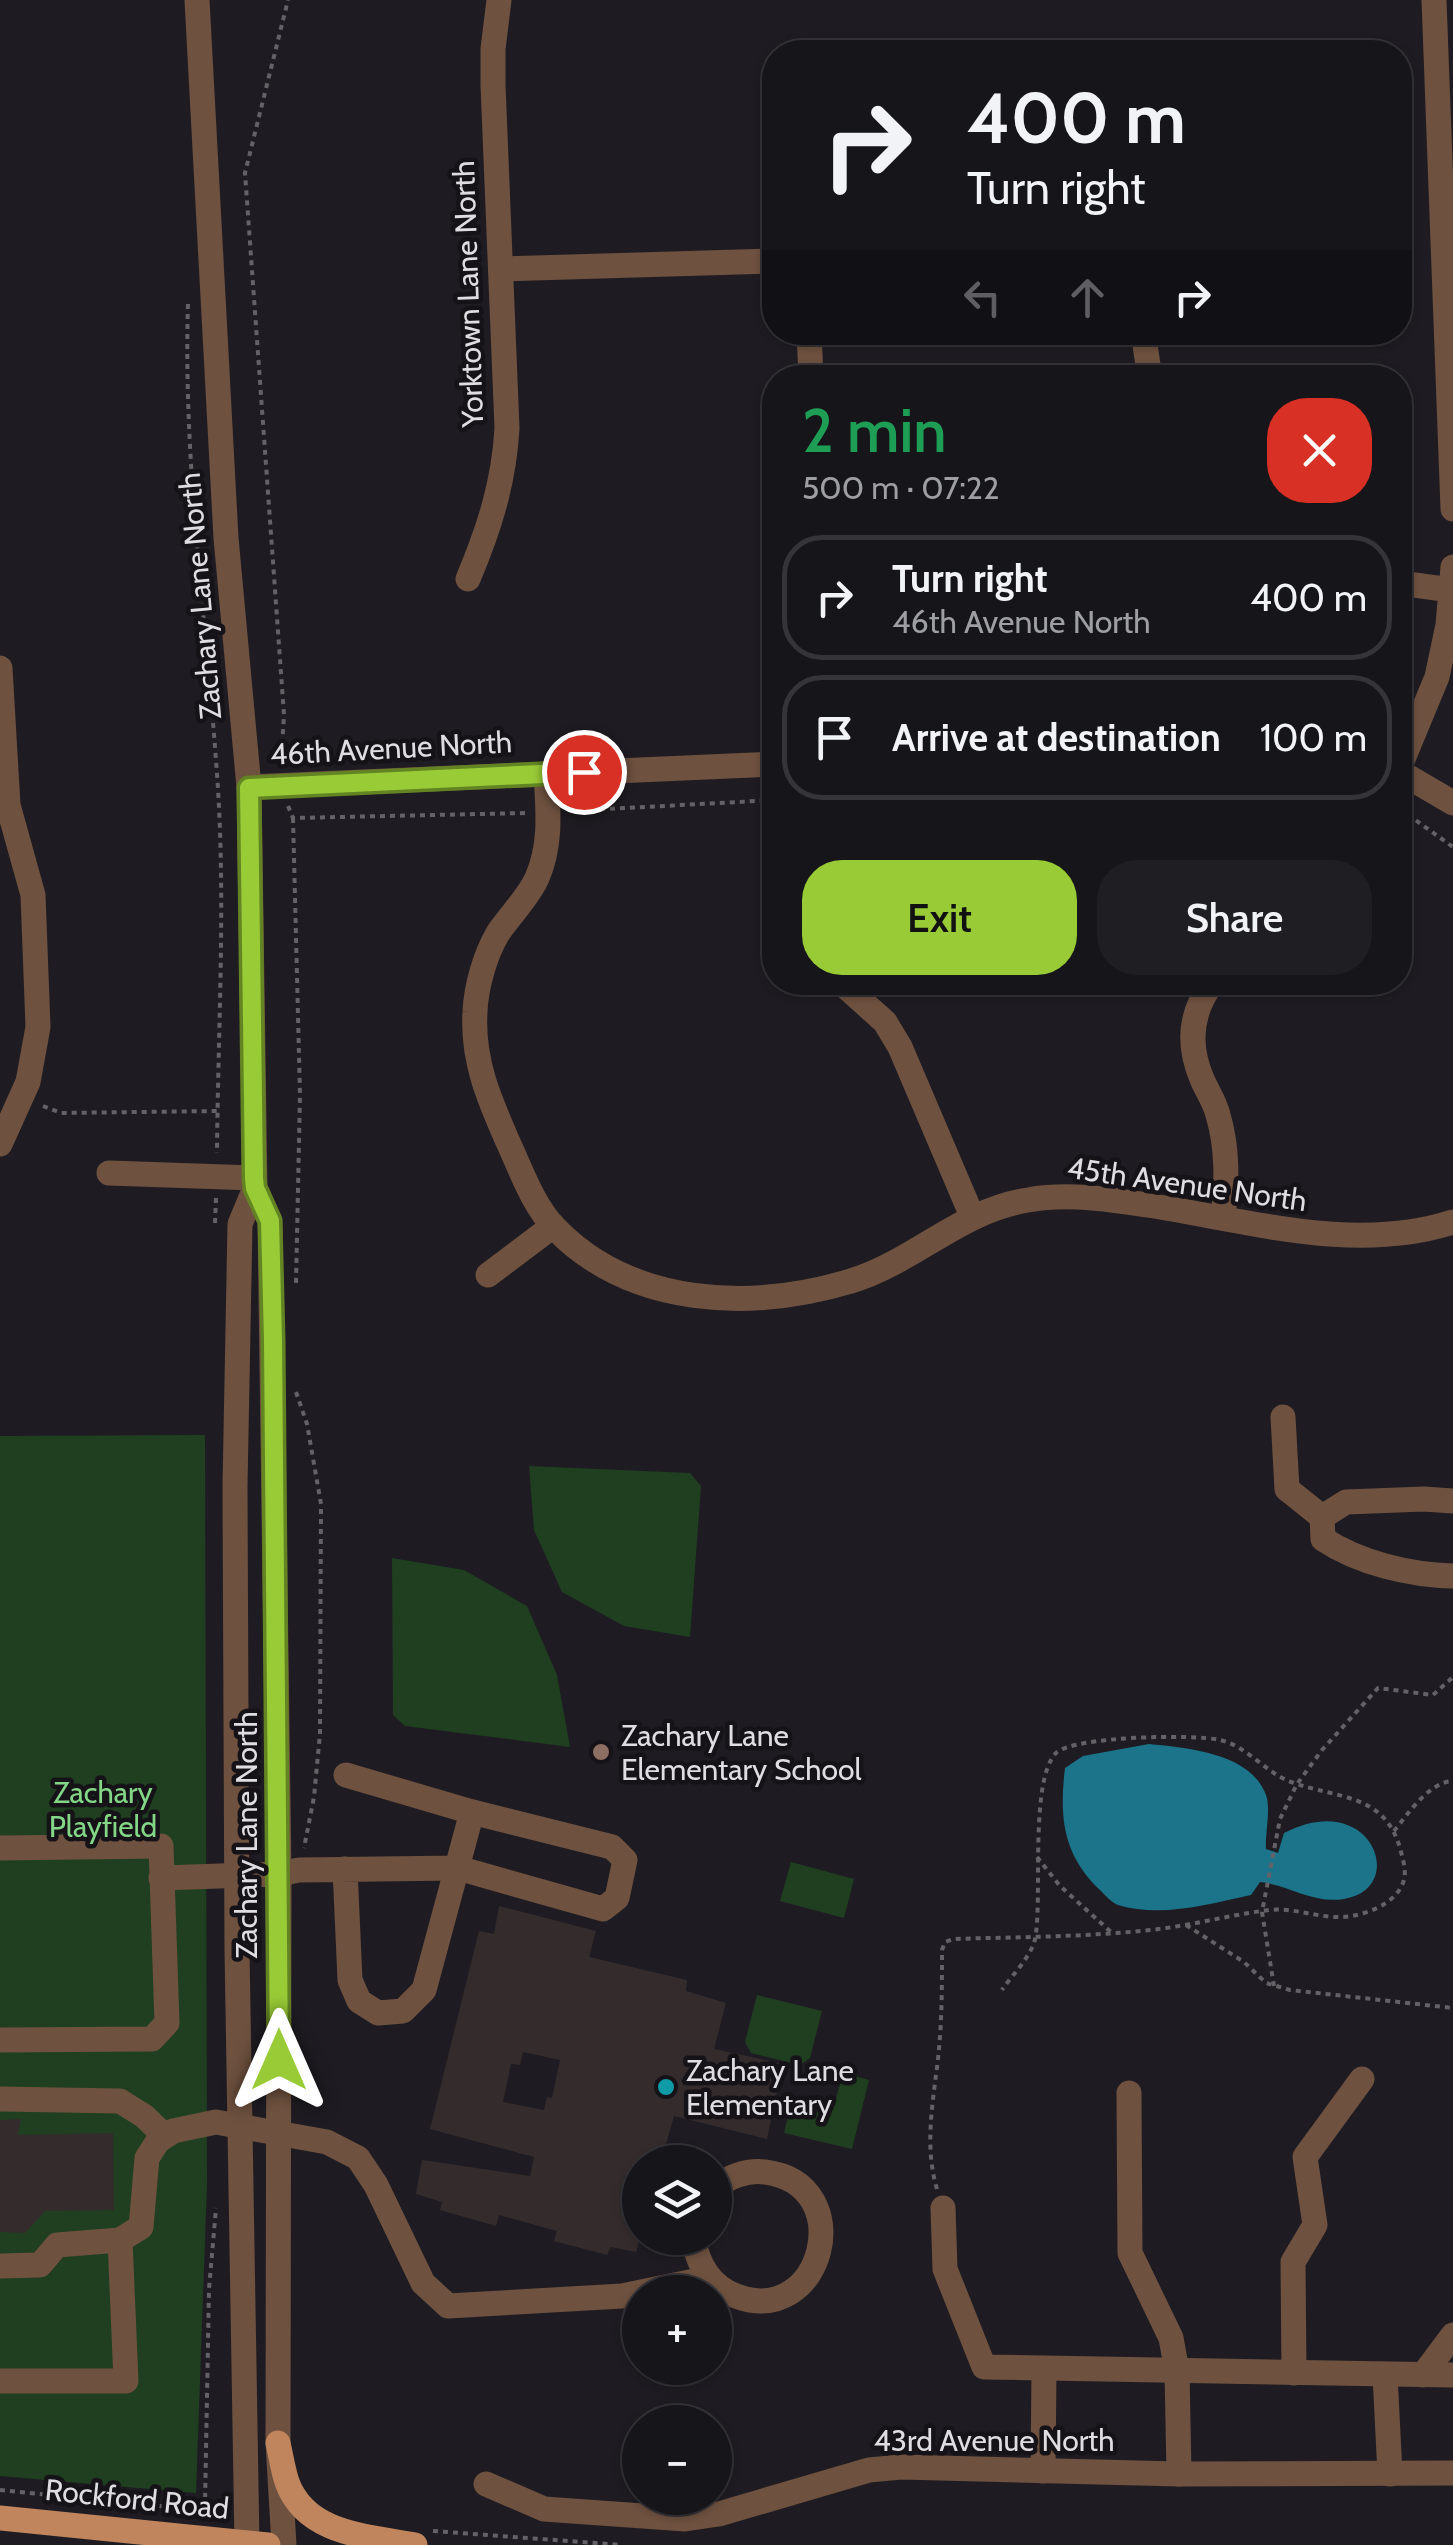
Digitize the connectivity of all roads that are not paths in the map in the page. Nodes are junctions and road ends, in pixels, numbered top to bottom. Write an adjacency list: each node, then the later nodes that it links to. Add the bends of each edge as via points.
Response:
1 (197, 0): 16 (street, Zachary Lane North, via 226,538)
2 (500, 0): 6 (street, Yorktown Lane North, via 493,85)
3 (1434, 0): 4 (street)
4 (1448, 247): 7 (street)
5 (762, 261): 6 (street)
6 (501, 269): 9 (street, Yorktown Lane North, via 505,466)
7 (1453, 508)
8 (1452, 578): 10 (street); 12 (street, via 1437,677)
9 (468, 579)
10 (1412, 581)
11 (0, 668): 20 (street, via 8,805 33,895 38,1027 36,1056)
12 (1412, 758)
13 (762, 765): 14 (street, 46th Avenue North)
14 (546, 774): 16 (street, 46th Avenue North); 26 (street, via 546,849 537,878 496,936 482,971 475,1038 484,1088)
15 (1412, 777): 17 (street)
16 (249, 788): 22 (street, Zachary Lane North)
17 (1453, 803)
18 (854, 995): 23 (street, via 885,1022 900,1047)
19 (1203, 995): 24 (street, via 1193,1050 1226,1151)
20 (0, 1144)
21 (110, 1173): 22 (street)
22 (255, 1182): 37 (street, Zachary Lane North, via 270,1221); 38 (street, Zachary Lane North, via 240,1224)
23 (972, 1216): 24 (street, 45th Avenue North, via 1026,1200 1072,1196); 26 (street, 45th Avenue North, via 896,1263 853,1280 809,1291 709,1297 674,1294 609,1270)
24 (1222, 1217): 25 (street, 45th Avenue North, via 1320,1234 1382,1234)
25 (1453, 1222)
26 (553, 1226): 27 (street)
27 (488, 1275)
28 (1283, 1417): 30 (street, via 1287,1488)
29 (1453, 1500): 30 (street, via 1346,1502)
30 (1322, 1518): 31 (street, via 1323,1539 1343,1552)
31 (1453, 1576)
32 (346, 1776): 33 (street)
33 (472, 1812): 35 (street); 35 (street, via 612,1847 625,1860 617,1898 603,1909)
34 (0, 1848): 39 (street, via 161,1846)
35 (458, 1868): 36 (street); 36 (street, via 424,1990 402,2011 378,2014 359,2000 350,1980)
36 (346, 1870): 37 (street)
37 (289, 1872): 38 (street); 45 (street, Zachary Lane North)
38 (237, 1875): 39 (street); 44 (street, Zachary Lane North)
39 (161, 1878): 40 (street, via 167,2023 152,2039)
40 (0, 2040)
41 (1362, 2078): 56 (street, via 1306,2157 1315,2225 1293,2262)
42 (1129, 2093): 55 (street, via 1130,2253 1171,2338)
43 (0, 2099): 46 (street, via 120,2101)
44 (241, 2124): 45 (street); 46 (street, via 216,2122); 68 (street, Zachary Lane North)
45 (279, 2135): 52 (street, via 327,2142 358,2158 423,2283 448,2306); 61 (street, Zachary Lane North)
46 (165, 2136): 49 (street, via 147,2158 141,2227)
47 (732, 2179): 51 (street, via 761,2172 800,2187 814,2204 822,2244 804,2282 776,2297)
48 (943, 2208): 54 (street, via 945,2268 984,2367)
49 (120, 2240): 50 (street, via 58,2245 40,2265); 60 (street, via 126,2382)
50 (0, 2266)
51 (732, 2294)
52 (622, 2296)
53 (1453, 2335): 58 (street)
54 (1044, 2369): 55 (street); 62 (street)
55 (1177, 2372): 56 (street); 63 (street)
56 (1294, 2372): 57 (street)
57 (1386, 2375): 58 (street); 64 (street)
58 (1423, 2375): 59 (street)
59 (1453, 2375)
60 (0, 2382)
61 (278, 2443): 69 (street, Zachary Lane North); 70 (main road, via 288,2485 310,2514 340,2532)
62 (1044, 2471): 63 (street, 43rd Avenue North); 66 (street, 43rd Avenue North, via 868,2470 686,2518 544,2509)
63 (1179, 2474): 64 (street, 43rd Avenue North)
64 (1390, 2474): 65 (street, 43rd Avenue North)
65 (1453, 2474)
66 (486, 2484)
67 (0, 2518): 68 (main road, Rockford Road)
68 (254, 2544)
69 (284, 2545)
70 (415, 2545)

